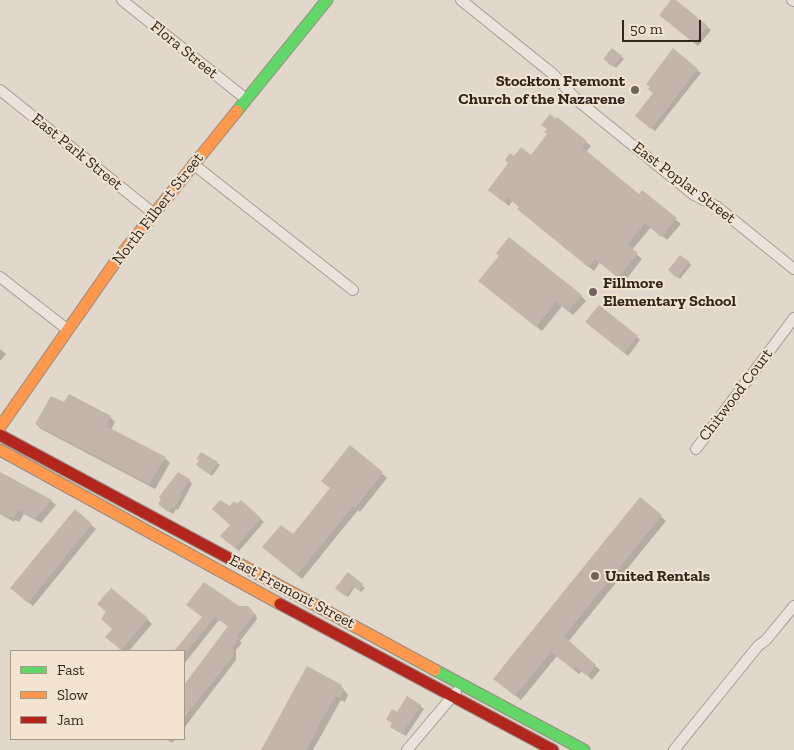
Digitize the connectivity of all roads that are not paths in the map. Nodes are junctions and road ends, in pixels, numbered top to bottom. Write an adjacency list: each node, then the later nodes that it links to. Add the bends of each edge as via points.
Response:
1 (122, 0): 5 (street, Flora Street)
2 (327, 0): 5 (main road, North Filbert Street)
3 (461, 0): 8 (street, East Poplar Street, via 694,195 716,206)
4 (0, 90): 7 (street, East Park Street)
5 (246, 99): 6 (main road, North Filbert Street)
6 (193, 164): 7 (main road, North Filbert Street); 10 (street)
7 (153, 213): 12 (main road, North Filbert Street)
8 (794, 269)
9 (0, 277): 12 (street)
10 (353, 290)
11 (794, 318): 15 (street, Chitwood Court)
12 (68, 330): 13 (main road, North Filbert Street)
13 (0, 427)
14 (0, 435): 18 (main road, East Fremont Street)
15 (696, 449)
16 (0, 450): 19 (main road, East Fremont Street, via 186,554)
17 (794, 606): 23 (street)
18 (463, 684): 19 (street); 22 (main road, East Fremont Street)
19 (453, 696): 20 (street); 21 (main road, East Fremont Street)
20 (407, 750)
21 (553, 750)
22 (584, 750)
23 (674, 750)

